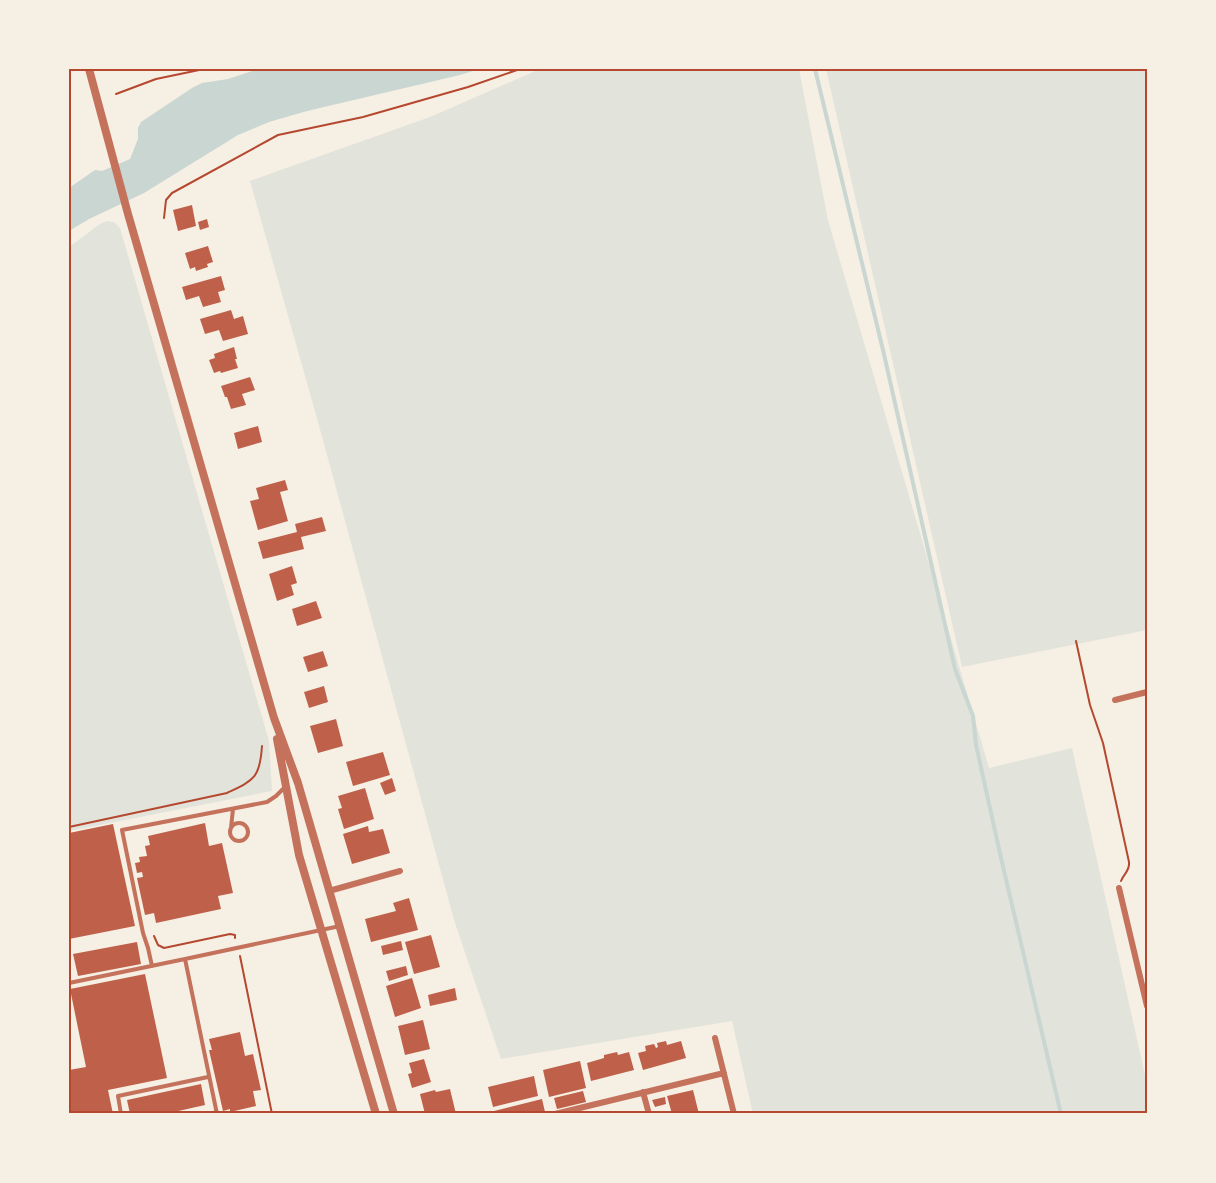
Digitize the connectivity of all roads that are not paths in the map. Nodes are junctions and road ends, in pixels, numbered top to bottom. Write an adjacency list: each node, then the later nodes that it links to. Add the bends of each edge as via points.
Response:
1 (83, 69): 3 (street)
2 (89, 69): 3 (street)
3 (109, 141): 6 (street)
4 (1147, 692): 5 (street)
5 (1115, 700)
6 (274, 718): 7 (street); 12 (street, via 298,783)
7 (285, 787): 8 (lane, via 267,802); 14 (street, via 299,855)
8 (233, 809): 9 (lane); 16 (lane, via 122,830)
9 (231, 828): 9 (lane, via 243,824 247,836 236,840)
10 (400, 871): 12 (street)
11 (1119, 888): 18 (street)
12 (329, 891): 13 (street)
13 (340, 926): 14 (lane); 27 (street)
14 (322, 930): 15 (lane); 26 (street)
15 (184, 959): 16 (lane); 21 (lane)
16 (152, 966): 17 (lane)
17 (69, 983)
18 (1147, 1006)
19 (715, 1038): 20 (street)
20 (724, 1073): 22 (street); 30 (street)
21 (208, 1077): 23 (lane); 24 (lane, via 117,1096)
22 (643, 1092): 28 (street); 29 (street)
23 (217, 1113): 25 (lane)
24 (122, 1114)
25 (209, 1114)
26 (376, 1114)
27 (394, 1114)
28 (555, 1114)
29 (649, 1114)
30 (734, 1114)

